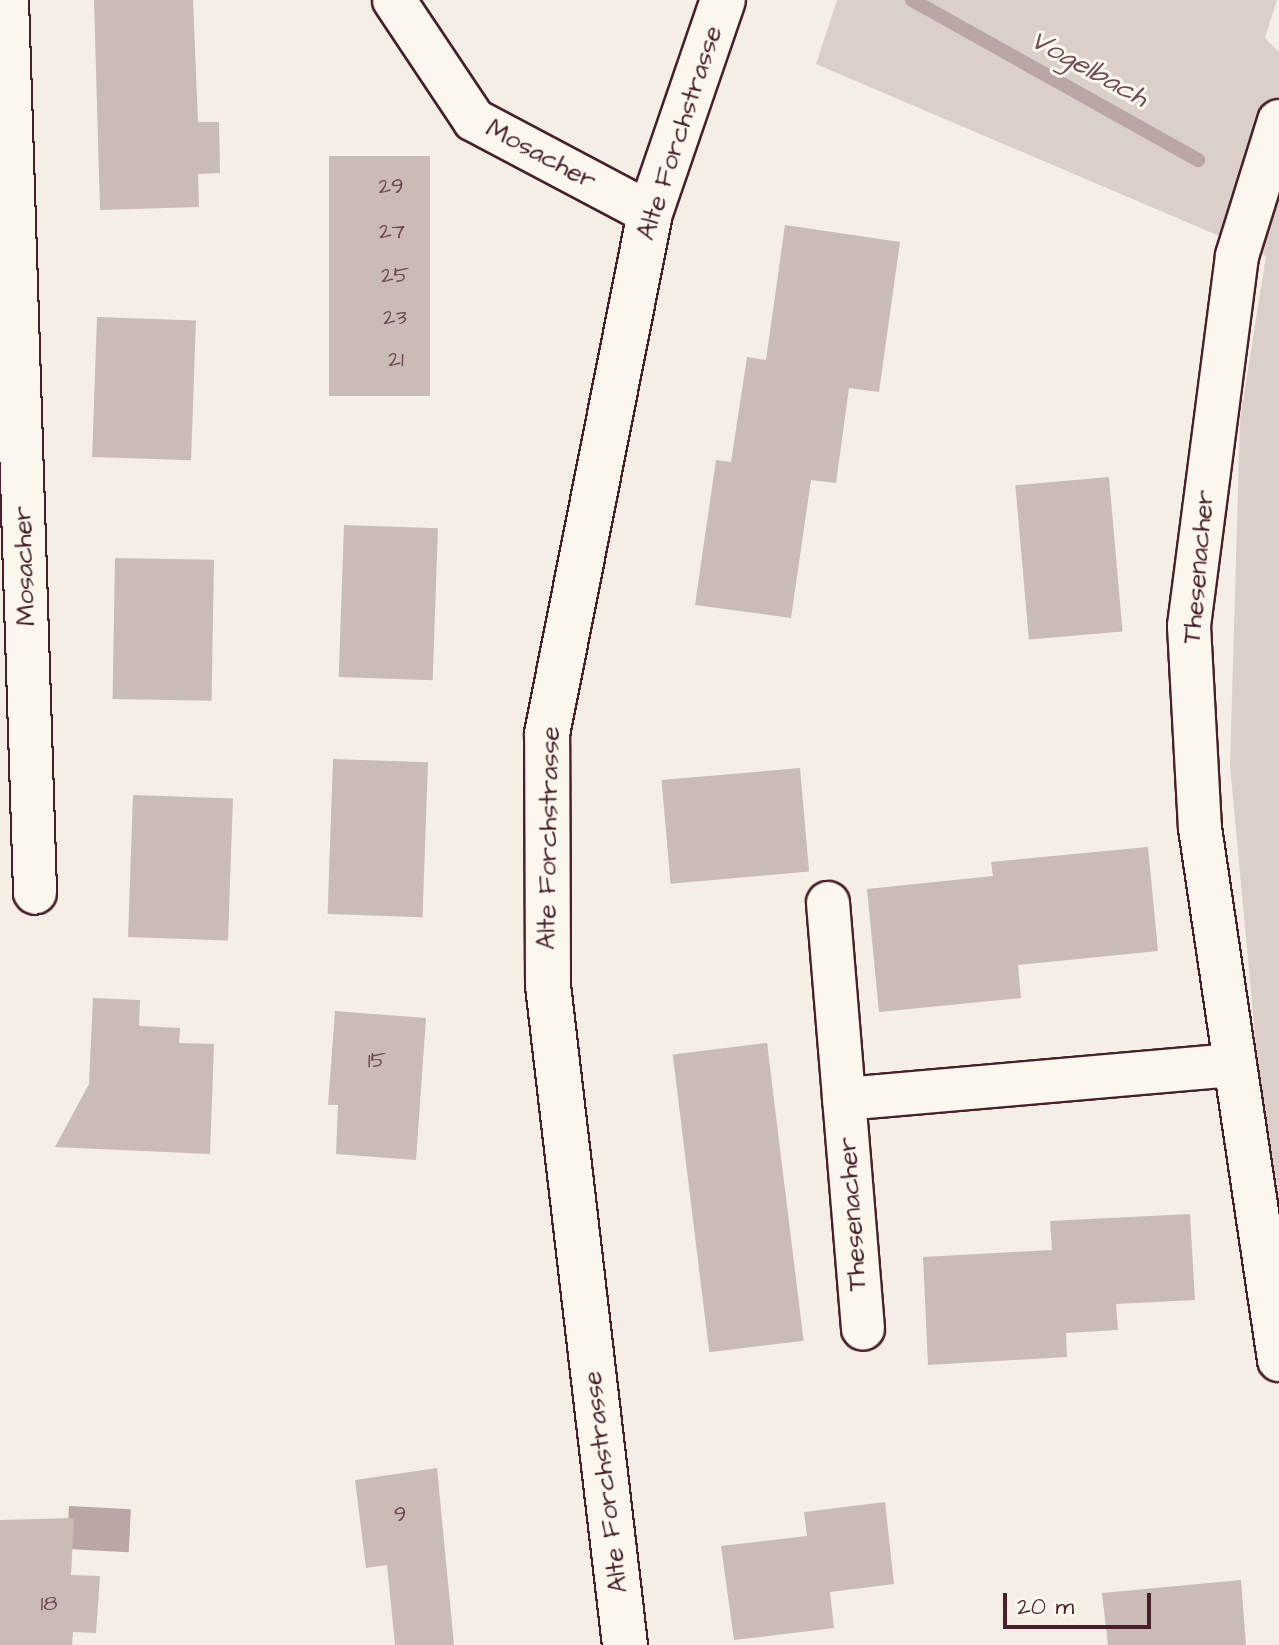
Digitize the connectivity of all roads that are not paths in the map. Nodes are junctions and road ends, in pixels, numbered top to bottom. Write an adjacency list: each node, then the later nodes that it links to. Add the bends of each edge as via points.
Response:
1 (7, 0): 6 (street, Mosacher)
2 (394, 0): 5 (street, Mosacher, via 474,120)
3 (723, 0): 5 (street, Alte Forchstrasse)
4 (1279, 121): 8 (street, Thesenacher, via 1237,256 1189,626 1200,828)
5 (650, 213): 12 (street, Alte Forchstrasse, via 547,734 548,986)
6 (35, 893)
7 (828, 903): 9 (street, Thesenacher)
8 (1235, 1065): 9 (street, Thesenacher); 11 (street, Thesenacher)
9 (844, 1099): 10 (street, Thesenacher)
10 (863, 1329)
11 (1279, 1360)
12 (625, 1645)

